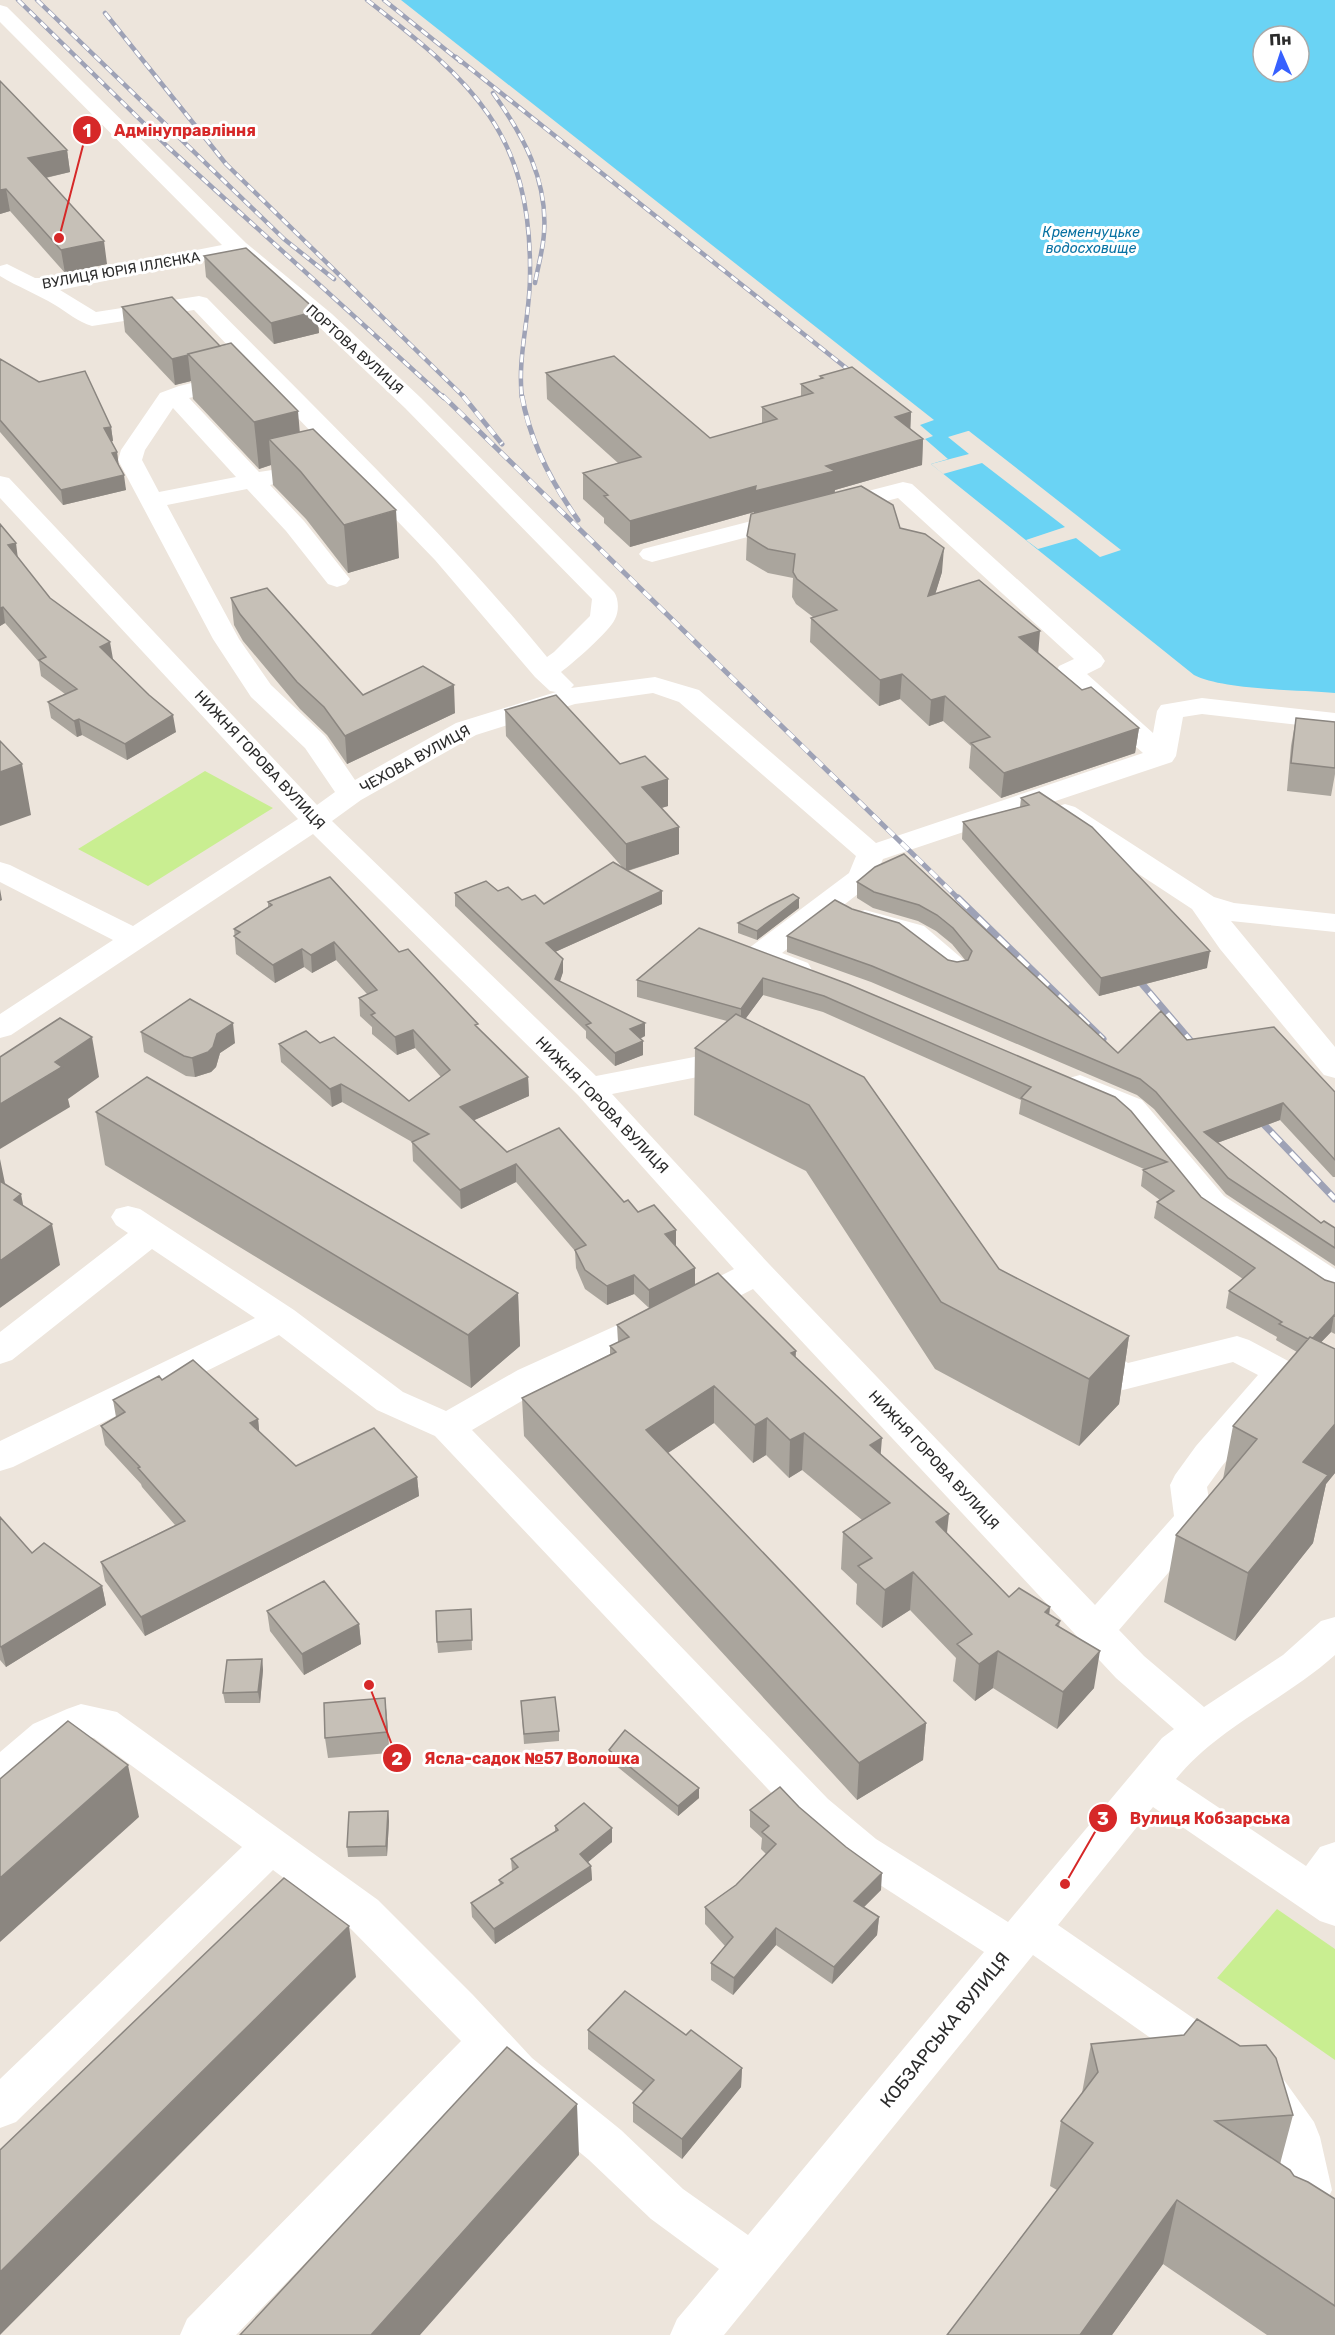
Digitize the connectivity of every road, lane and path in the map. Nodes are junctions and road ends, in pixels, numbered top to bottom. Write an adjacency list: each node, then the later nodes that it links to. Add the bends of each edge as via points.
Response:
1 (0, 11): 2 (street, ПОРТОВА ВУЛИЦЯ)
2 (238, 248): 4 (street, ВУЛИЦЯ ЮРІЯ ІЛЛЄНКА, via 53,285); 13 (street, ПОРТОВА ВУЛИЦЯ, via 324,320 413,403 606,598 603,618 563,658)
3 (5, 266): 4 (street, ВУЛИЦЯ ЮРІЯ ІЛЛЄНКА)
4 (30, 285): 5 (street, via 92,319 199,303)
5 (266, 372): 10 (street, via 168,398 130,460); 13 (street, via 342,462 510,627)
6 (180, 402): 8 (street)
7 (299, 471): 8 (street)
8 (255, 481): 10 (street); 12 (street)
9 (0, 483): 19 (street, НИЖНЯ ГОРОВА ВУЛИЦЯ)
10 (151, 501): 17 (street, via 226,639 261,691 315,742)
11 (652, 554): 16 (street, via 903,489 1092,661 1069,672)
12 (337, 579)
13 (544, 671): 14 (street)
14 (572, 696): 17 (street, ЧЕХОВА ВУЛИЦЯ, via 466,729); 20 (street, ЧЕХОВА ВУЛИЦЯ, via 654,685 688,696)
15 (1335, 721): 16 (street, via 1202,706 1171,711)
16 (1162, 756): 18 (street)
17 (351, 794): 19 (street, ЧЕХОВА ВУЛИЦЯ)
18 (1041, 797): 20 (street); 23 (street)
19 (315, 820): 25 (street, ЧЕХОВА ВУЛИЦЯ); 32 (street, НИЖНЯ ГОРОВА ВУЛИЦЯ)
20 (871, 854): 22 (street, via 864,874)
21 (0, 871): 25 (street)
22 (836, 897): 26 (street, via 855,916 919,936); 27 (street, via 747,949)
23 (1203, 903): 24 (street, via 1230,912); 29 (street)
24 (1335, 923)
25 (135, 939): 28 (street, ЧЕХОВА ВУЛИЦЯ)
26 (954, 968)
27 (828, 980)
28 (0, 1028)
29 (1335, 1068)
30 (770, 1074): 32 (street, via 743,1061 731,1060)
31 (1053, 1074): 34 (street, via 1131,1107 1212,1204)
32 (589, 1088): 33 (street, НИЖНЯ ГОРОВА ВУЛИЦЯ)
33 (757, 1272): 40 (street, via 531,1379); 42 (street, НИЖНЯ ГОРОВА ВУЛИЦЯ)
34 (1335, 1286)
35 (282, 1319): 37 (street, via 140,1225); 40 (street, via 390,1401); 41 (street)
36 (1067, 1338): 38 (street, via 1123,1377 1237,1349)
37 (0, 1351)
38 (1282, 1372): 39 (street); 42 (street, via 1188,1485 1193,1519)
39 (1335, 1402)
40 (448, 1427): 50 (street, via 814,1811 861,1851)
41 (0, 1457)
42 (1096, 1631): 44 (street, НИЖНЯ ГОРОВА ВУЛИЦЯ)
43 (1335, 1632): 44 (street, КОБЗАРСЬКА ВУЛИЦЯ, via 1275,1683)
44 (1202, 1730): 46 (street, КОБЗАРСЬКА ВУЛИЦЯ, via 1176,1750)
45 (0, 1776): 47 (street, via 47,1735 81,1720 104,1723)
46 (1149, 1784): 49 (street); 50 (street, КОБЗАРСЬКА ВУЛИЦЯ)
47 (272, 1845): 51 (street, via 363,1913); 52 (street)
48 (1335, 1859): 49 (street)
49 (1323, 1900)
50 (1021, 1938): 53 (street, via 1268,2094 1298,2137 1309,2190); 54 (street, КОБЗАРСЬКА ВУЛИЦЯ)
51 (489, 2042): 54 (street, via 516,2072 605,2145 667,2204); 55 (street)
52 (0, 2108)
53 (1293, 2223)
54 (752, 2265): 56 (street, КОБЗАРСЬКА ВУЛИЦЯ)
55 (204, 2335)
56 (694, 2335)

